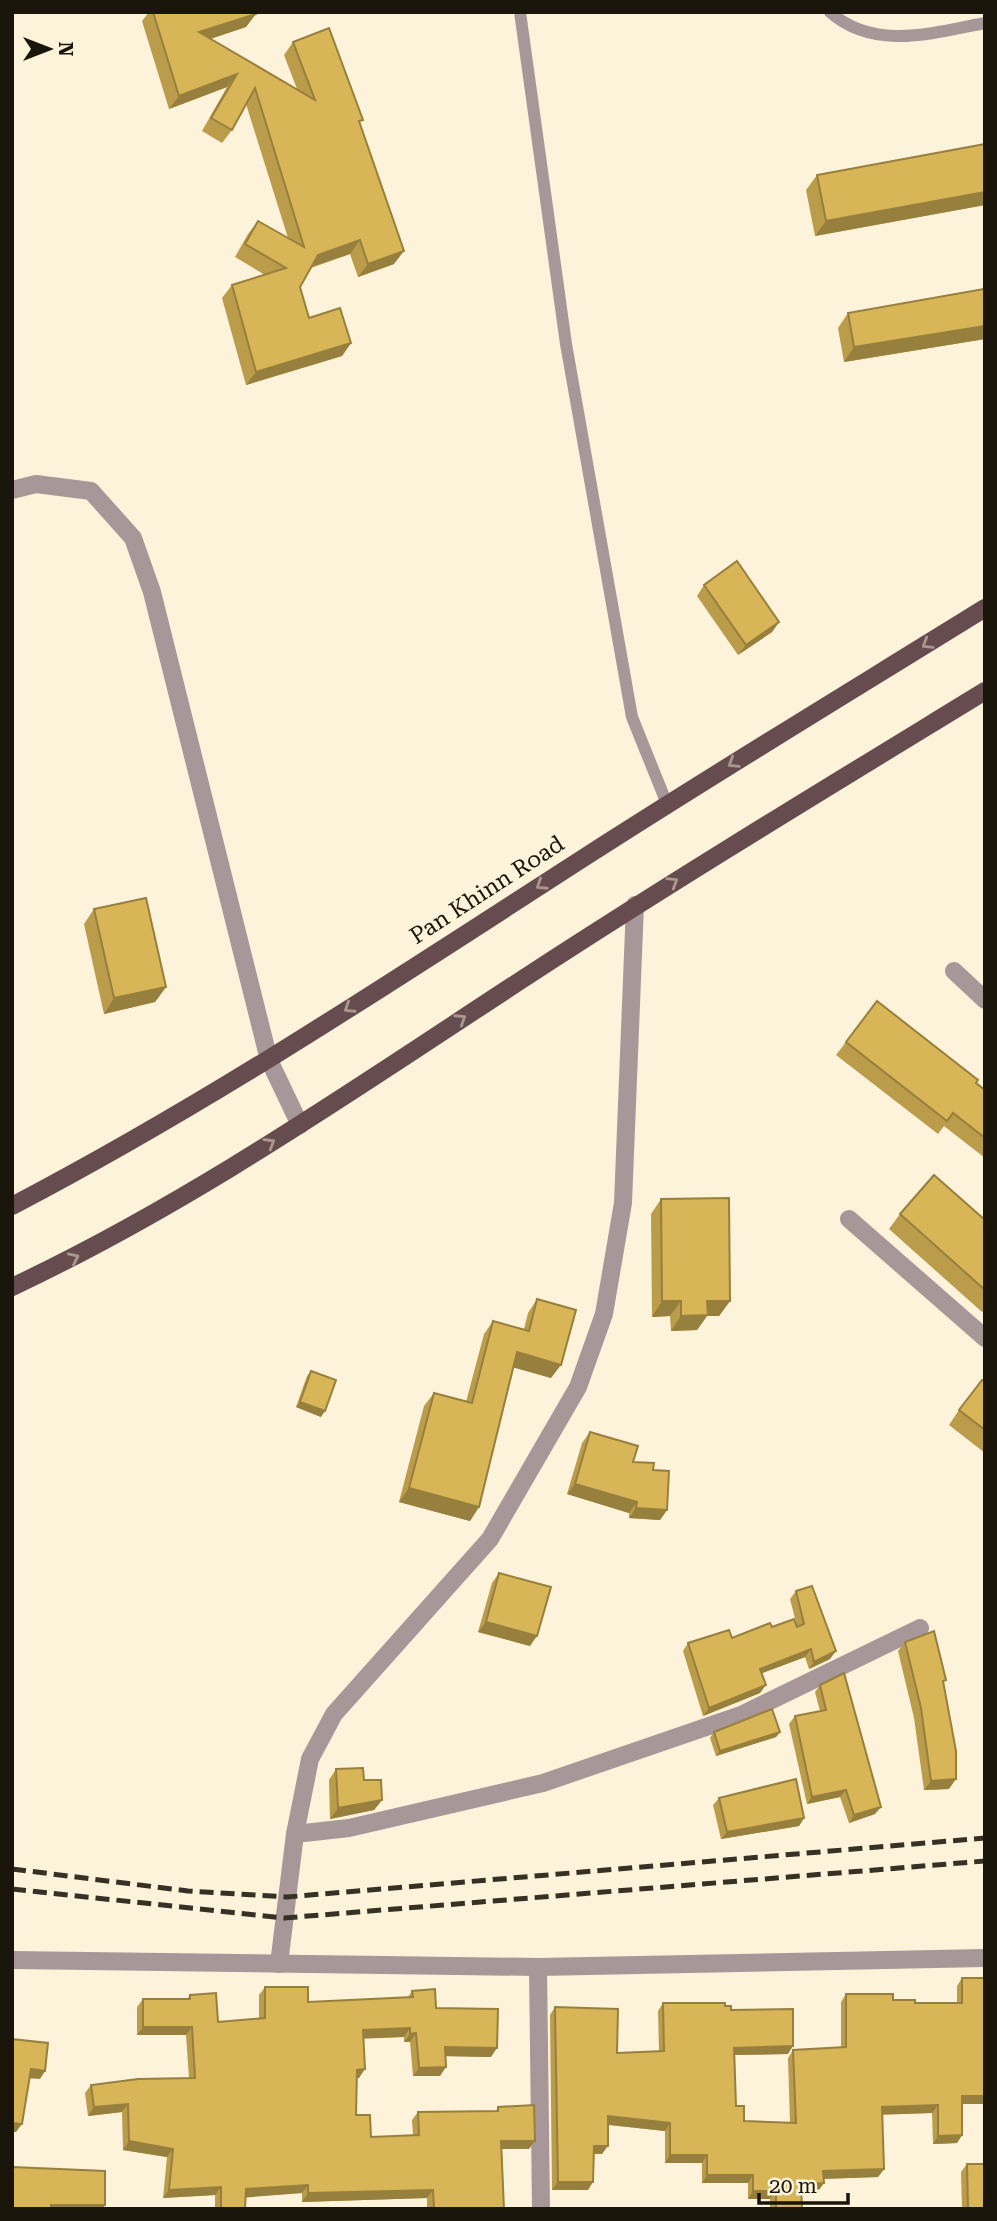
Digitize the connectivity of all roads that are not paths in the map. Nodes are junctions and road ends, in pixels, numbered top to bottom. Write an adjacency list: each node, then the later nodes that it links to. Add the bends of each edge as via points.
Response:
1 (520, 12): 7 (lane, via 566,344 632,717)
2 (830, 12): 3 (lane, via 843,24 873,35 911,37)
3 (985, 23)
4 (12, 490): 11 (street, via 36,484 91,491 134,538 152,592)
5 (985, 608): 7 (main road, Pan Khinn Road, one-way to 7)
6 (985, 691): 8 (main road, one-way to 6)
7 (667, 804): 11 (main road, Pan Khinn Road, one-way to 11)
8 (635, 905): 12 (main road, one-way to 8); 18 (street, via 623,1203 604,1314 578,1387 490,1539 334,1714 310,1759)
9 (954, 971): 10 (street)
10 (985, 1000)
11 (269, 1060): 12 (street); 13 (main road, Pan Khinn Road)
12 (300, 1125): 15 (main road, one-way to 12, via 96,1247)
13 (12, 1206)
14 (849, 1219): 16 (street)
15 (12, 1287)
16 (985, 1338)
17 (920, 1629): 18 (street, via 741,1715 543,1783 349,1828)
18 (295, 1834): 21 (street)
19 (985, 1958): 22 (street)
20 (12, 1960): 21 (street)
21 (279, 1964): 22 (street)
22 (537, 1967): 23 (street)
23 (541, 2209)

